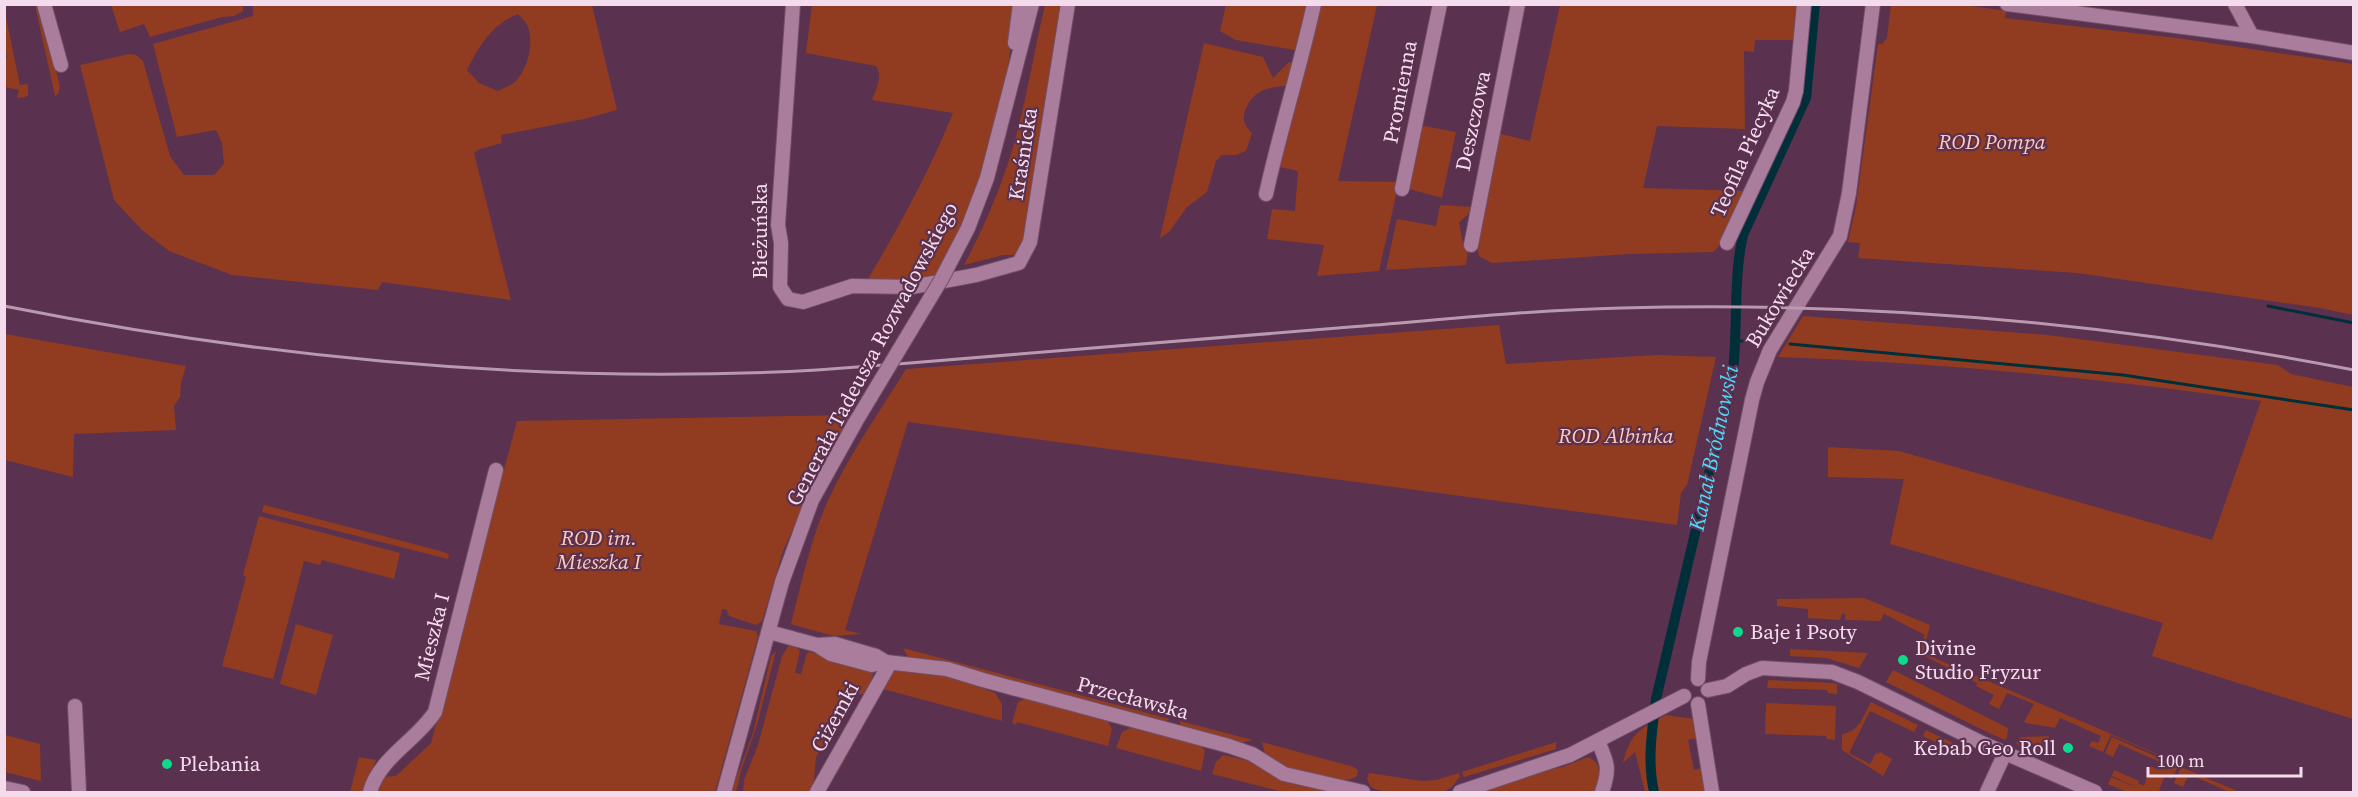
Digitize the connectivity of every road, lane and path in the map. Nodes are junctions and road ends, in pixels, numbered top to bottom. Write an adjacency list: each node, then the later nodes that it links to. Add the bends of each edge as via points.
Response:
1 (44, 4): 15 (street)
2 (793, 4): 21 (street, Bieżuńska, via 779,207 783,295 803,302 852,286 912,287)
3 (1020, 4): 16 (street, Generała Tadeusza Rozwadowskiego)
4 (1032, 4): 16 (street, Generała Tadeusza Rozwadowskiego)
5 (1068, 4): 21 (street, Kraśnicka, via 1030,242 1019,263)
6 (1314, 4): 18 (street)
7 (1440, 4): 17 (street, Promienna)
8 (1518, 4): 20 (street, Deszczowa)
9 (1804, 4): 19 (street, Teofila Piecyka, via 1793,102)
10 (1873, 4): 25 (street, Bukowiecka, via 1840,236 1770,350 1752,400)
11 (2007, 4): 13 (street, via 2178,32)
12 (2235, 4): 13 (street)
13 (2252, 36): 14 (street)
14 (2354, 53)
15 (61, 65)
16 (1006, 108): 23 (street, Generała Tadeusza Rozwadowskiego, bridge, via 987,178 968,228 812,500 782,582)
17 (1402, 189)
18 (1266, 194)
19 (1727, 243)
20 (1471, 245)
21 (976, 275)
22 (496, 470): 35 (street, Mieszka I, via 435,712 383,767)
23 (769, 632): 24 (street, Przecławska, via 817,645 835,644); 36 (street, Generała Tadeusza Rozwadowskiego)
24 (888, 662): 37 (street, Ciżemki); 38 (street, Przecławska, via 947,669 1229,746 1252,754 1284,774)
25 (1698, 679): 26 (street); 27 (street, via 1686,684)
26 (1708, 690): 28 (street, via 1706,699); 31 (street, via 1727,686 1762,668 1832,672)
27 (1684, 696): 28 (street, via 1690,703); 30 (street)
28 (1698, 704): 41 (street)
29 (75, 706): 34 (street)
30 (1598, 741): 39 (street, via 1570,755); 40 (street, via 1608,764)
31 (2005, 753): 42 (street); 43 (street)
32 (4, 788): 33 (street)
33 (23, 792)
34 (79, 792)
35 (370, 792)
36 (724, 792)
37 (817, 792)
38 (1363, 792)
39 (1460, 792)
40 (1602, 792)
41 (1712, 792)
42 (1987, 792)
43 (2095, 792)

